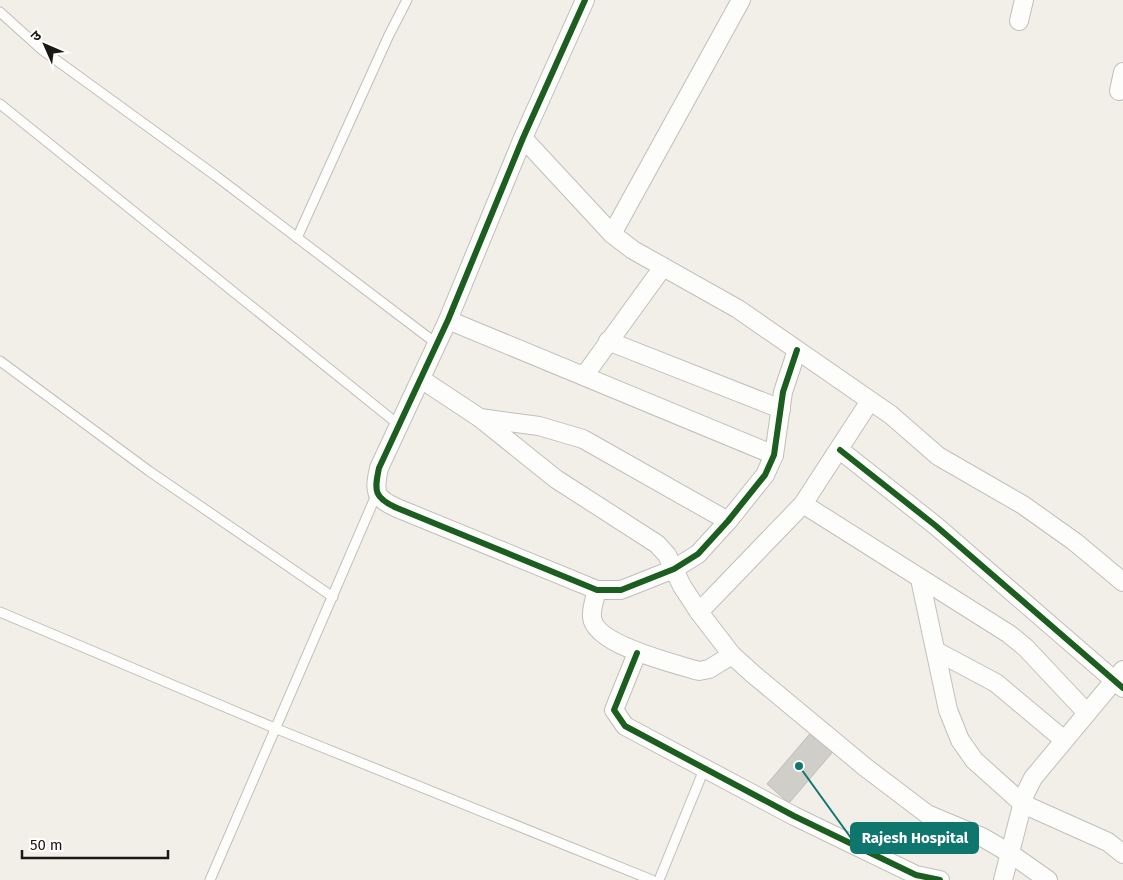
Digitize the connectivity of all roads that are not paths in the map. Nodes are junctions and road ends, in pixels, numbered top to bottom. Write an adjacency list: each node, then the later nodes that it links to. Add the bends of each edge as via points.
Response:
1 (407, 0): 12 (lane)
2 (585, 0): 10 (street)
3 (741, 0): 11 (street)
4 (1024, 0): 6 (street)
5 (0, 12): 12 (lane, via 41,49)
6 (1019, 21)
7 (1123, 72): 8 (street)
8 (1119, 91)
9 (0, 104): 24 (lane)
10 (524, 138): 11 (street); 14 (street)
11 (612, 234): 13 (street)
12 (297, 238): 16 (lane)
13 (663, 266): 15 (street); 17 (street, via 738,309)
14 (448, 320): 16 (street); 19 (street)
15 (608, 341): 19 (street); 22 (street)
16 (437, 344): 20 (street)
17 (797, 350): 21 (street); 22 (street, via 783,392)
18 (0, 361): 34 (lane, via 149,471)
19 (584, 376): 26 (street)
20 (421, 379): 23 (street); 24 (street)
21 (870, 401): 25 (street); 32 (street, via 938,456 1023,505)
22 (781, 409): 26 (street)
23 (480, 418): 29 (street, via 539,426 583,439); 30 (street, via 556,479 657,544)
24 (399, 425): 27 (street, via 379,468 375,485)
25 (840, 450): 28 (street); 40 (street)
26 (774, 455): 29 (street, via 765,475)
27 (377, 493): 33 (street, via 385,503); 34 (lane)
28 (804, 504): 31 (street); 36 (street)
29 (728, 520): 30 (street, via 698,554)
30 (674, 569): 33 (street, via 621,590); 36 (street)
31 (920, 579): 37 (street); 41 (street, via 1017,640)
32 (1123, 582)
33 (597, 590): 38 (street, via 592,617 594,624 601,632)
34 (333, 597): 42 (lane)
35 (0, 612): 42 (lane)
36 (699, 612): 39 (street)
37 (936, 651): 43 (street, via 996,683); 45 (street, via 948,710 960,740 974,760)
38 (637, 653): 39 (street, via 699,670 709,669); 44 (street, via 615,702 617,718 626,726)
39 (732, 655): 47 (street, via 926,814 982,837)
40 (1120, 680): 41 (street)
41 (1087, 713): 43 (street)
42 (277, 729): 49 (lane); 50 (lane)
43 (1064, 740): 45 (street, via 1033,778)
44 (705, 767): 51 (lane); 52 (street, via 794,816 916,875)
45 (1023, 804): 46 (street); 47 (street)
46 (1115, 838): 48 (street)
47 (1010, 854): 53 (street); 54 (street)
48 (1123, 854)
49 (210, 880)
50 (652, 880)
51 (659, 880)
52 (940, 880)
53 (1003, 880)
54 (1048, 880)

